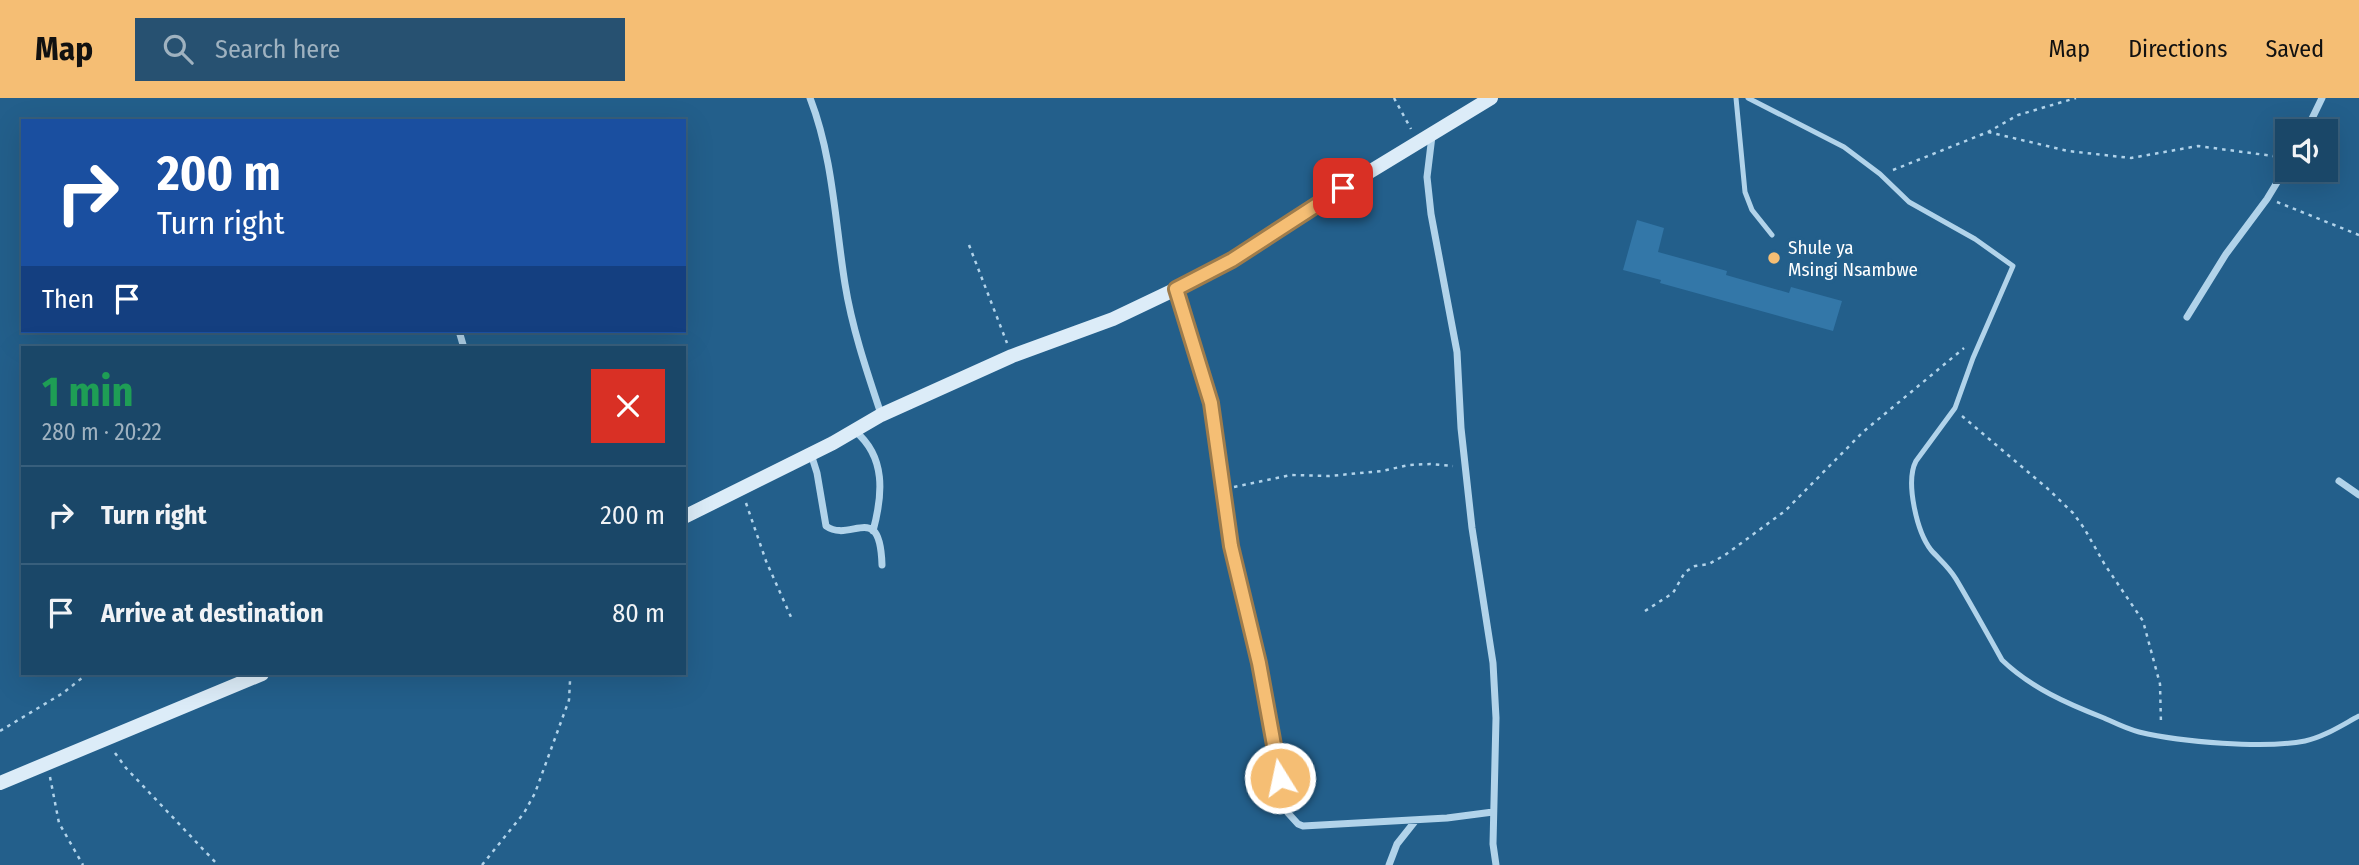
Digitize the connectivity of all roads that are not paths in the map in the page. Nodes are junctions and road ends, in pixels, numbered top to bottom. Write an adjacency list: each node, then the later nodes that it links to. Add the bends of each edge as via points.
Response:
1 (810, 98): 12 (street, via 830,181 848,298)
2 (1490, 98): 7 (street)
3 (1736, 98): 9 (lane, via 1745,192 1752,210)
4 (1748, 98): 21 (lane, via 1844,147 1909,202 2013,266 1955,408 1912,468 1911,486 1921,533 1948,566 2002,660 2060,701 2138,732 2255,744 2292,743 2316,738)
5 (2322, 98): 6 (street)
6 (2311, 119)
7 (1425, 139): 10 (street, via 1232,260); 23 (street, via 1428,189 1457,352 1472,528 1493,663)
8 (2277, 182): 11 (street)
9 (1772, 235)
10 (1176, 289): 12 (street); 24 (street, via 1211,403 1231,546 1288,813 1303,827)
11 (2187, 317)
12 (881, 415): 13 (street)
13 (855, 431): 14 (street); 18 (street, via 874,454 880,472)
14 (811, 454): 17 (street); 18 (street, via 826,526)
15 (2339, 481): 16 (street)
16 (2359, 495)
17 (686, 516)
18 (873, 531): 19 (street, via 881,546)
19 (882, 565)
20 (260, 675): 22 (street)
21 (2359, 716)
22 (0, 783)
23 (1493, 812): 24 (street); 26 (street)
24 (1416, 820): 25 (street, via 1397,844)
25 (1389, 865)
26 (1496, 865)

